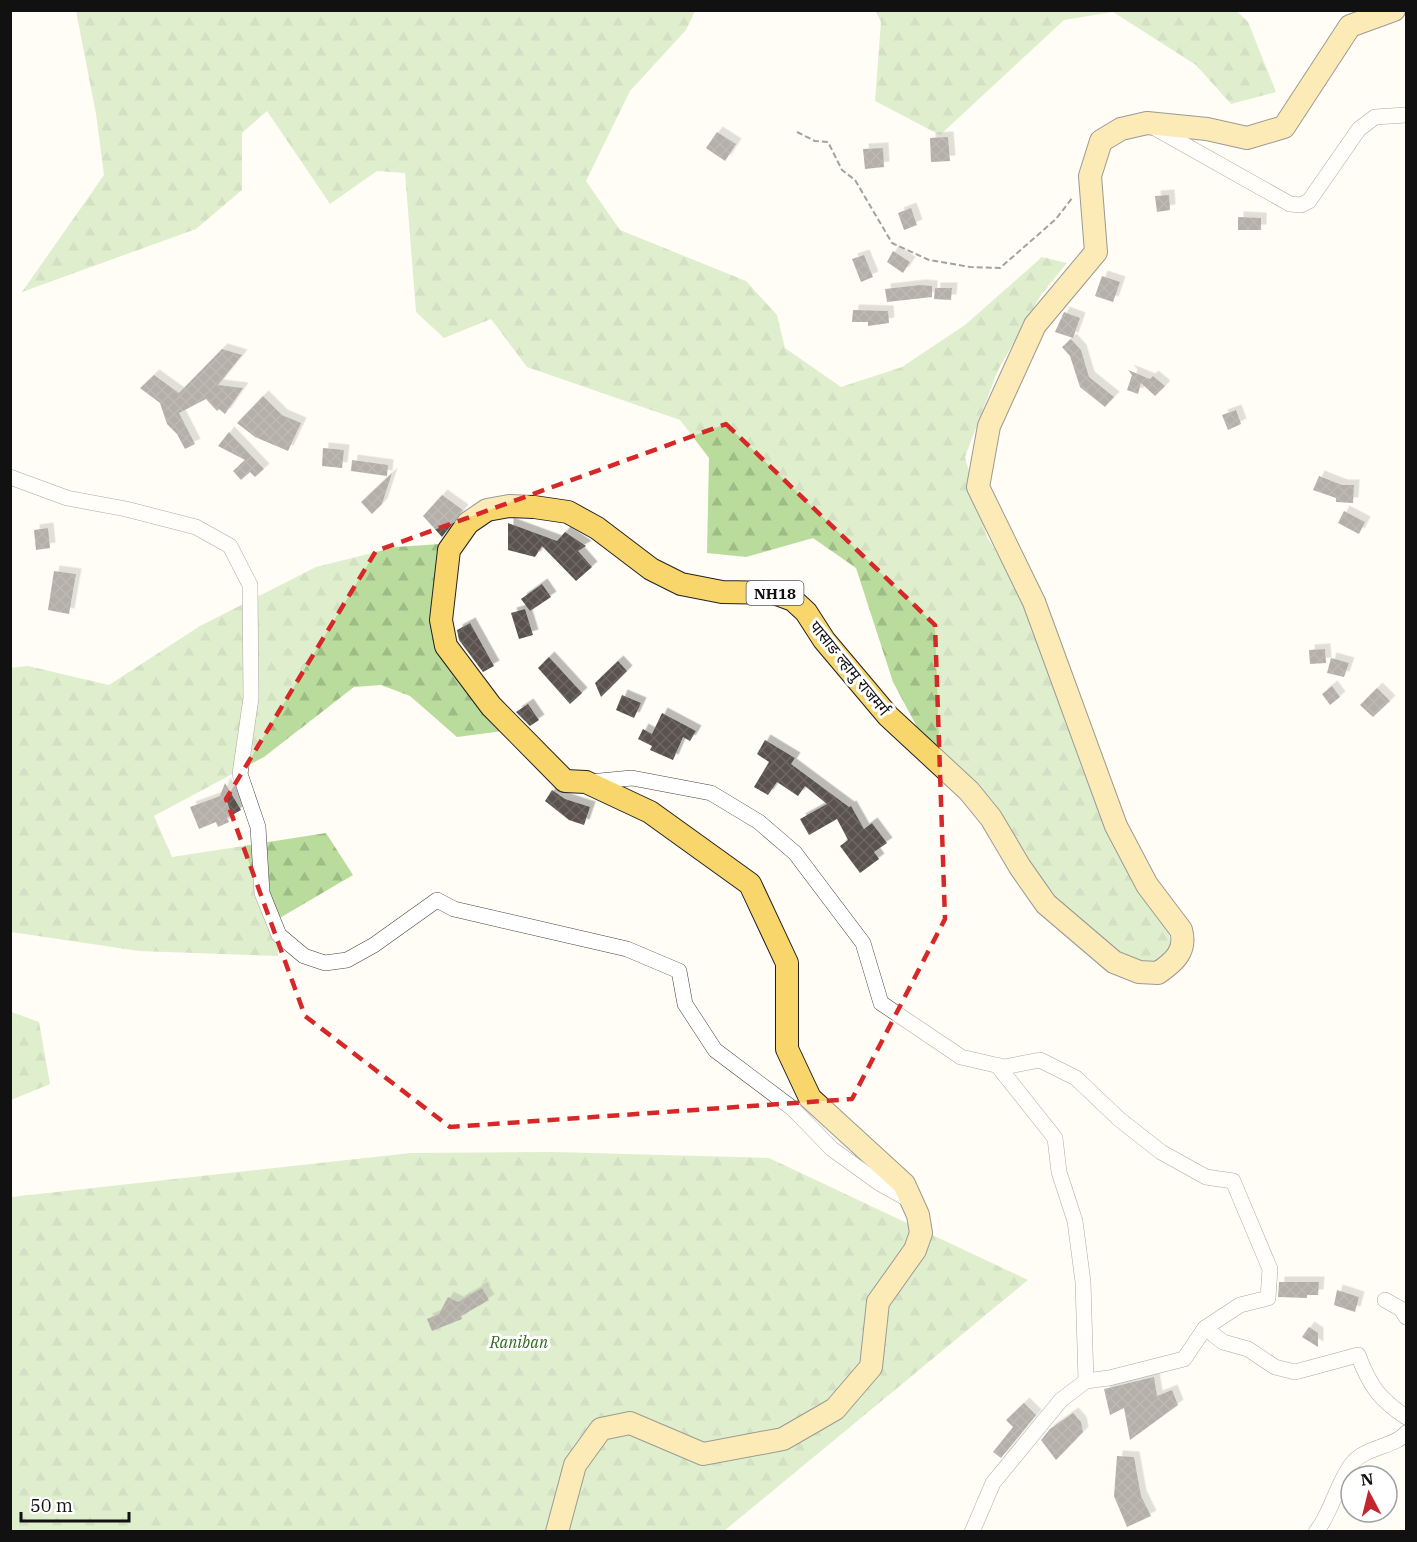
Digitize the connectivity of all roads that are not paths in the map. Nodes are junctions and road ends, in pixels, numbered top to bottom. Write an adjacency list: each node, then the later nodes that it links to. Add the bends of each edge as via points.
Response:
1 (1394, 10): 3 (main road, पासाङ ल्हामु राजमर्ग / NH18, via 1350,26 1284,127 1247,138)
2 (1407, 115): 3 (street, via 1375,117 1359,129 1310,201 1301,205 1269,193)
3 (1147, 123): 5 (main road, पासाङ ल्हामु राजमर्ग / NH18, via 1121,129 1101,141 1090,176 1096,252 1035,325 989,426 978,487 1034,602 1116,826 1148,885 1181,930 1179,957 1158,973 1139,972 1114,962 1046,904 969,791 888,716 793,600 774,593 722,592 681,584 651,569 597,528 568,512 534,507 487,510 468,523 449,550 441,620 446,646 491,706 565,781)
4 (10, 477): 7 (street, via 67,498 196,527 230,546 250,585 251,698 240,774 258,827 262,893 279,935 304,956 325,963 347,960 437,900 454,909 627,949 679,971 686,1004 715,1050 792,1108 832,1149)
5 (586, 782): 6 (street, via 633,778 711,793 759,822 795,853 863,943 881,1003 961,1057); 7 (main road, पासाङ ल्हामु राजमर्ग / NH18, via 650,812 750,884 788,963 787,1049 810,1098 904,1184)
6 (997, 1065): 10 (street, via 1040,1060 1076,1078 1161,1152 1206,1177 1233,1181 1270,1269 1268,1298 1240,1305); 11 (street, via 1055,1138 1059,1172 1075,1221 1083,1282)
7 (911, 1201): 14 (main road, पासाङ ल्हामु राजमर्ग / NH18, via 921,1226 919,1243 878,1302 871,1367 835,1409 783,1439 703,1454 630,1423 601,1429 575,1465)
8 (1385, 1300): 9 (street)
9 (1407, 1317)
10 (1205, 1328): 11 (street, via 1184,1359); 12 (street, via 1222,1342 1248,1349 1275,1367 1295,1372 1358,1355 1369,1383 1387,1404)
11 (1086, 1381): 15 (street, via 1061,1400 993,1483)
12 (1407, 1417)
13 (1407, 1432): 16 (street, via 1403,1438 1375,1447 1351,1463)
14 (557, 1532)
15 (972, 1532)
16 (1316, 1532)

